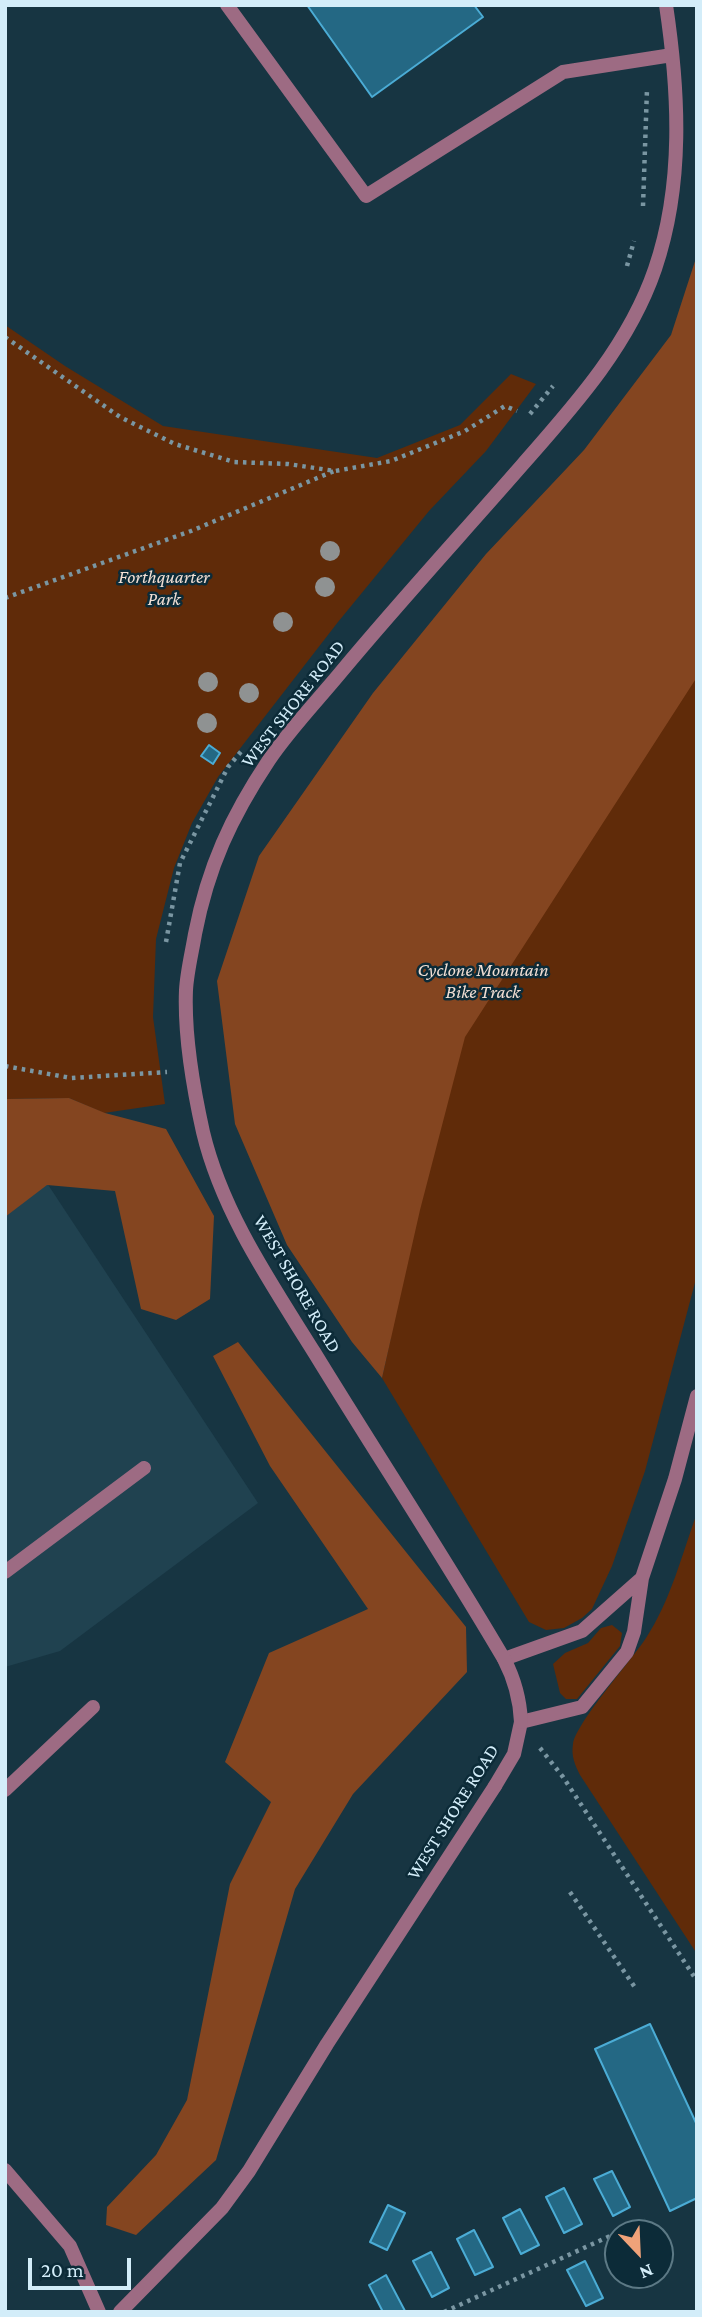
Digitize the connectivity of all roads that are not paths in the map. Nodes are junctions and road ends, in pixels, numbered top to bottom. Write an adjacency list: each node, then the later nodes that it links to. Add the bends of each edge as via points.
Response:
1 (227, 5): 3 (street, via 366,195 563,72)
2 (666, 5): 3 (street, WEST SHORE ROAD)
3 (672, 54): 8 (street, WEST SHORE ROAD, via 677,102 667,223 639,309 615,351 555,427 271,756 240,807 203,892 186,988 192,1068 204,1136 247,1243)
4 (697, 1396): 7 (street)
5 (144, 1468): 6 (street)
6 (5, 1572)
7 (642, 1578): 8 (street, via 582,1631); 10 (street, via 634,1632 626,1652 582,1707)
8 (504, 1659): 10 (street, WEST SHORE ROAD, via 519,1696)
9 (93, 1707): 11 (street)
10 (521, 1723): 14 (street, WEST SHORE ROAD, via 514,1754 495,1786 249,2171 222,2208)
11 (5, 1790)
12 (5, 2170): 13 (street, via 69,2246)
13 (99, 2312)
14 (120, 2312)

